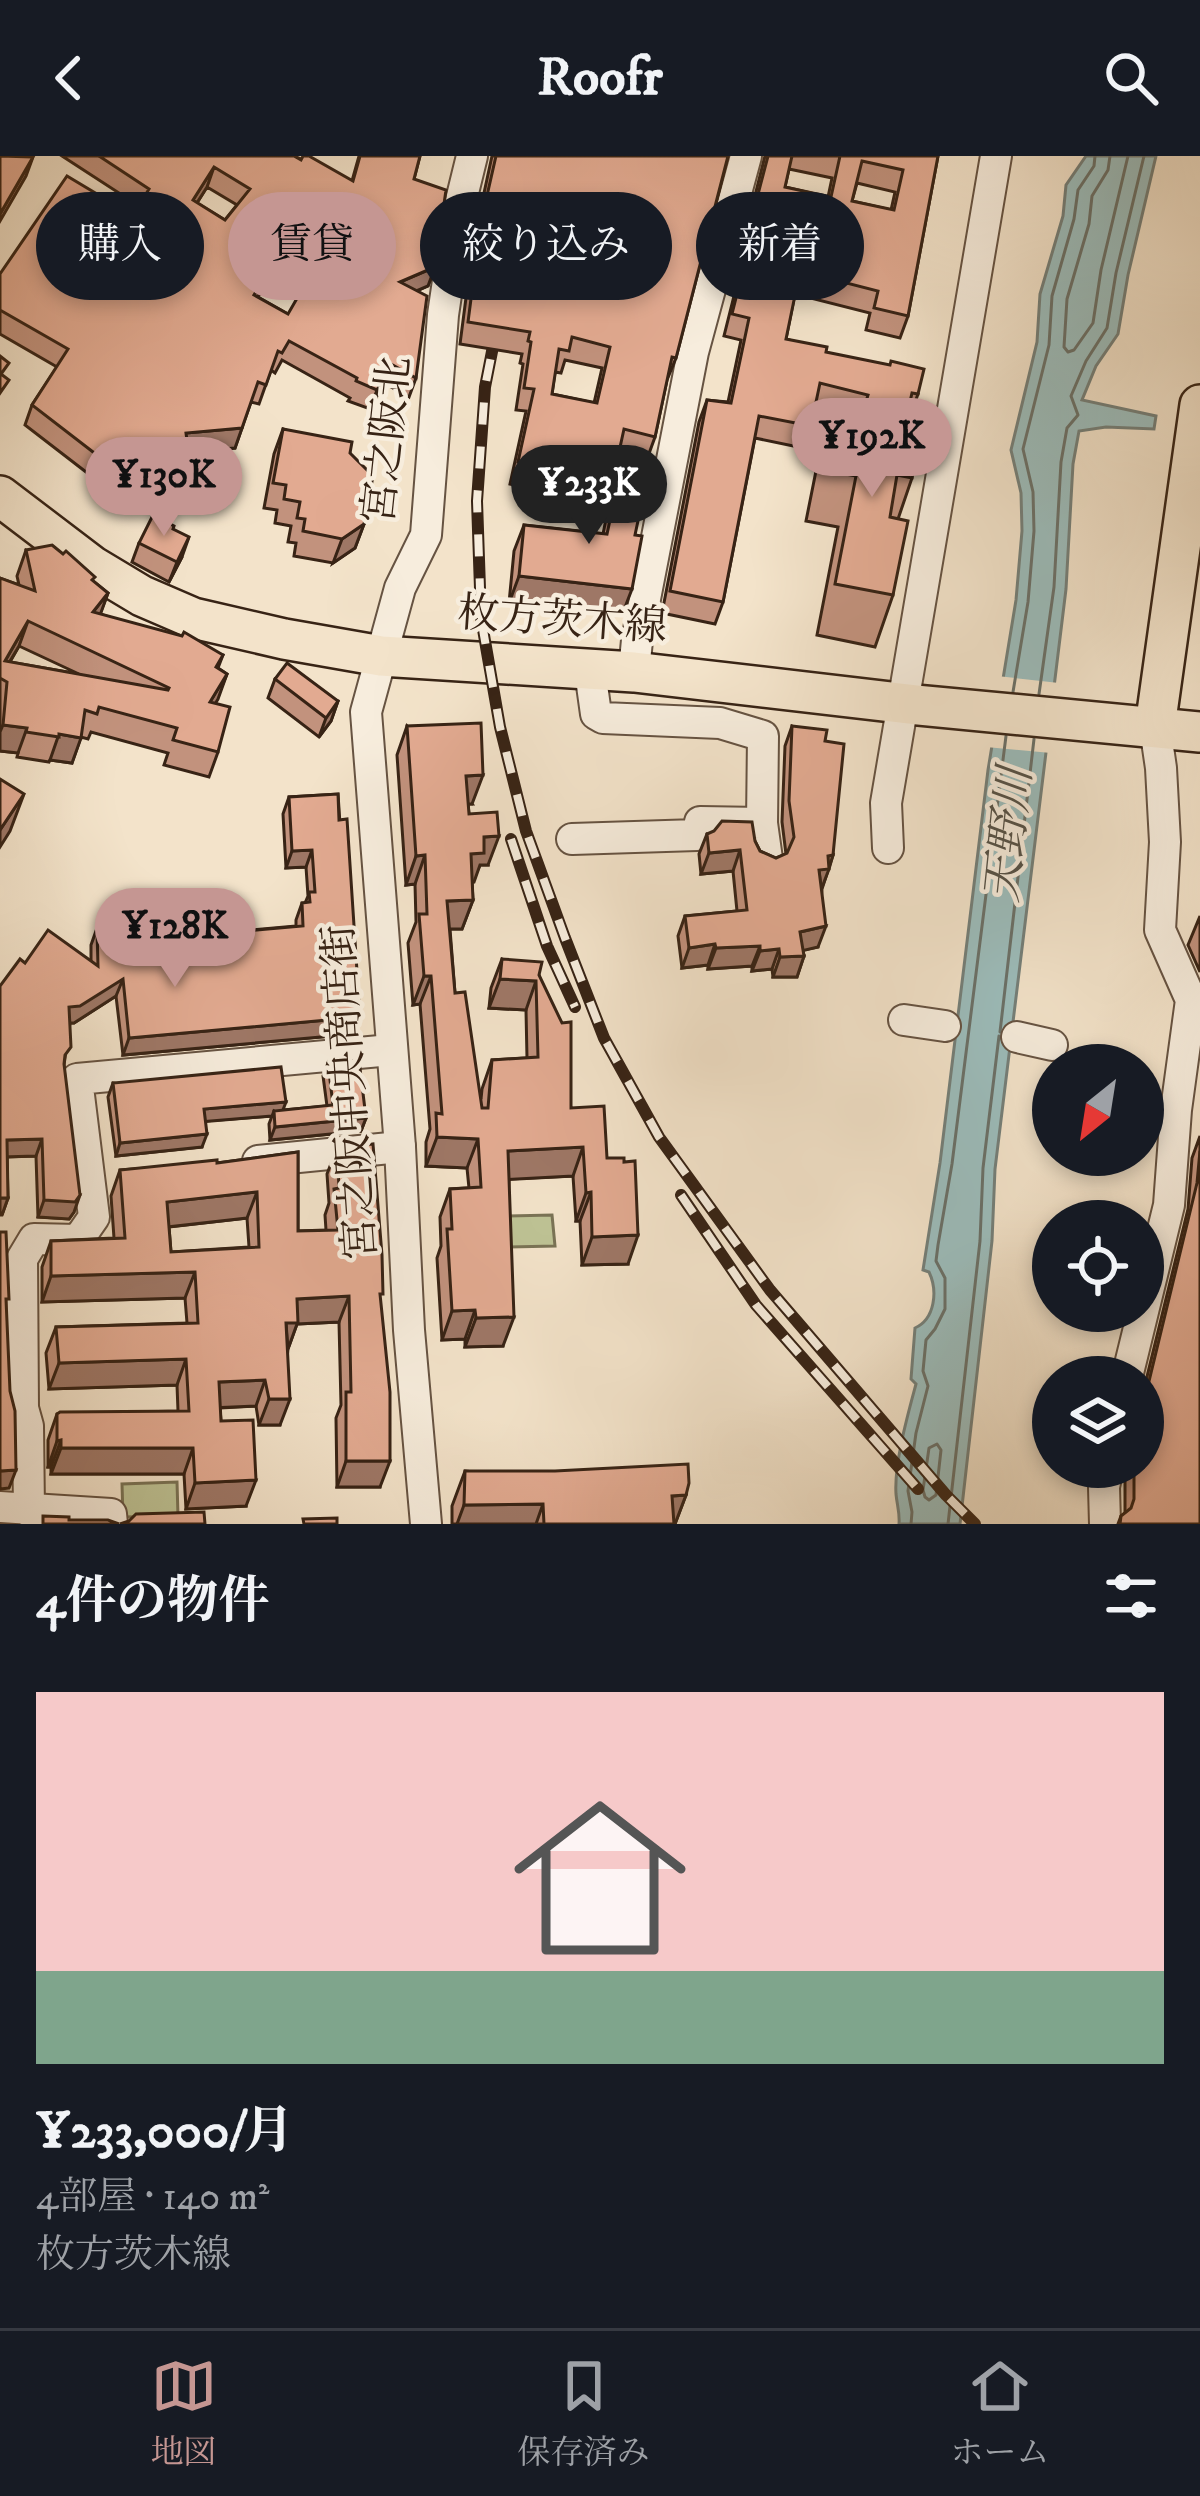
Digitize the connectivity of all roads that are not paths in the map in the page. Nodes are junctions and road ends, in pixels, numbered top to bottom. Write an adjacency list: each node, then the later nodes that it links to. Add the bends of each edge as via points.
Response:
1 (472, 156): 6 (street, 宮之阪北, via 442,315 426,535)
2 (746, 156): 8 (street, via 693,352)
3 (995, 156): 9 (street)
4 (1200, 406): 10 (main road)
5 (0, 496): 6 (main road, 枚方茨木線, via 92,566 193,618)
6 (381, 656): 7 (main road, 枚方茨木線); 21 (street, 宮之阪中央商店街, via 366,712)
7 (590, 671): 8 (main road, 枚方茨木線); 12 (street, via 603,718 720,723 763,736)
8 (634, 672): 9 (main road, 枚方茨木線)
9 (910, 704): 10 (main road, 枚方茨木線); 14 (street, via 886,803)
10 (1155, 727): 11 (main road, 枚方茨木線); 16 (street, via 1165,842 1160,930)
11 (1200, 732)
12 (762, 824): 13 (street, via 700,822 697,836); 15 (street)
13 (572, 839)
14 (888, 848)
15 (767, 859)
16 (1196, 1002): 24 (street, via 1180,1070 1169,1205)
17 (904, 1019): 18 (street)
18 (945, 1026)
19 (1017, 1037): 20 (street)
20 (1048, 1044)
21 (391, 1050): 22 (street, 宮之阪中央商店街); 26 (street, via 77,1079 102,1176 94,1217 79,1240 34,1239 22,1259 28,1426)
22 (400, 1147): 23 (street); 28 (street, 宮之阪中央商店街)
23 (232, 1163)
24 (1132, 1356)
25 (1104, 1488): 29 (street)
26 (15, 1513): 27 (street, via 111,1514)
27 (112, 1524)
28 (426, 1524)
29 (1105, 1524)

